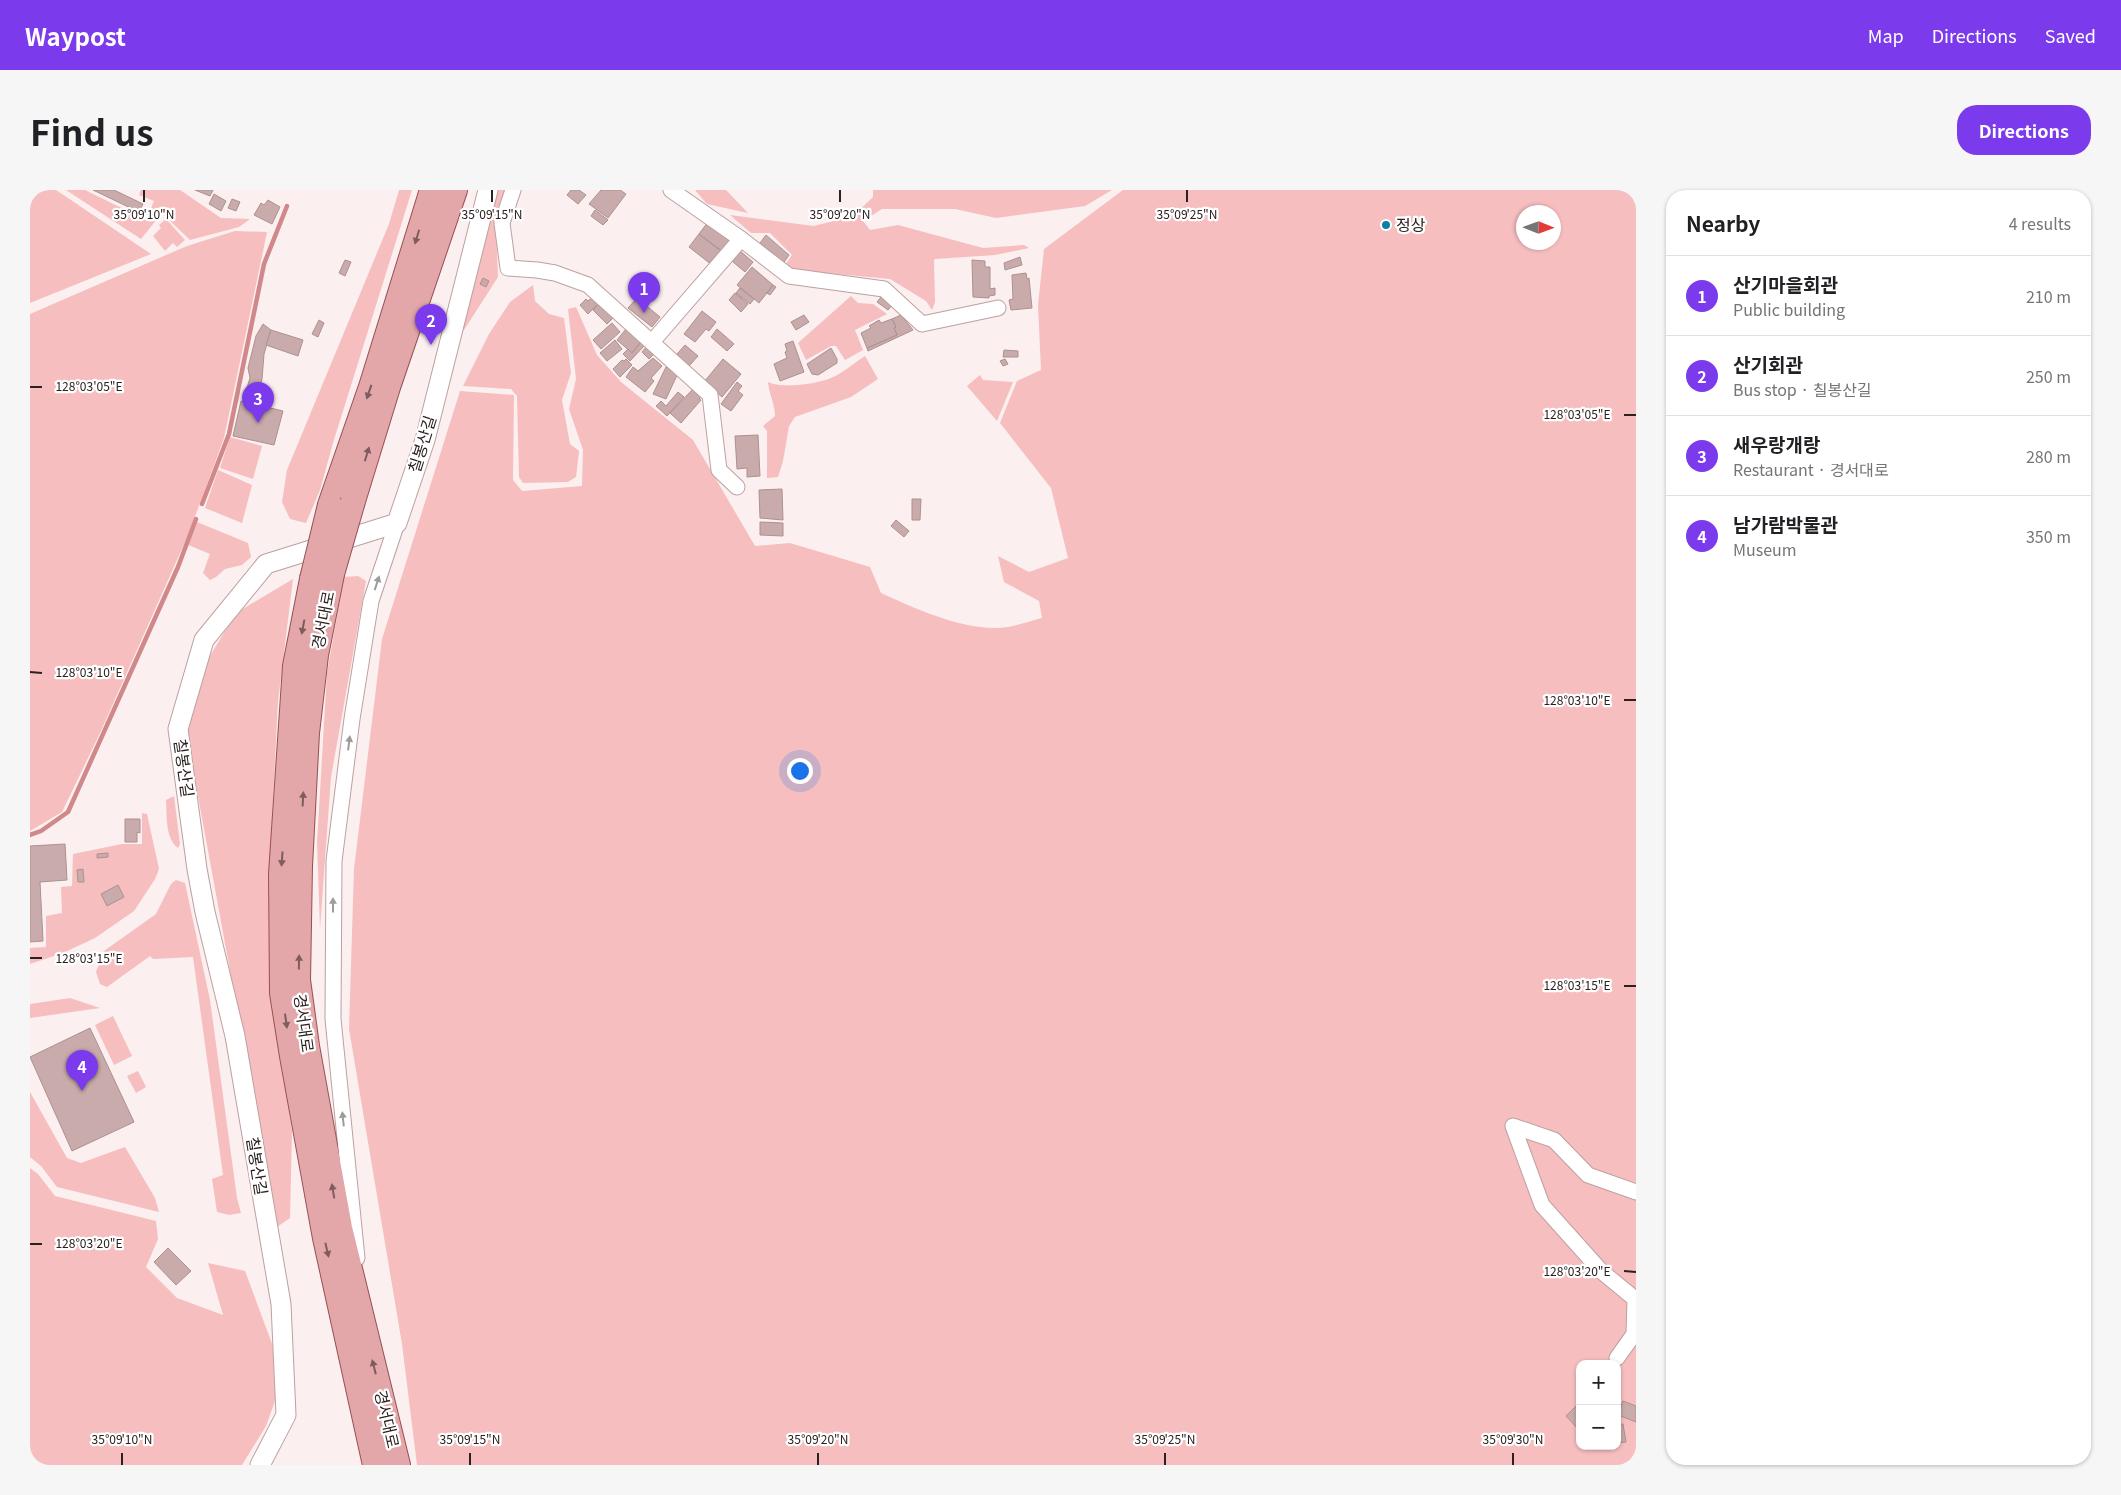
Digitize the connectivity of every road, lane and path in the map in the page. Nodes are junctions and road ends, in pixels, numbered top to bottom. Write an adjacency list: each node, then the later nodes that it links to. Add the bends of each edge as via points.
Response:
1 (432, 190): 11 (main road, one-way to 11, bridge, via 330,506)
2 (455, 190): 11 (main road, one-way to 2, bridge, via 353,501)
3 (488, 190): 10 (street, 칠봉산길, via 425,440)
4 (513, 190): 8 (street, via 502,223 508,268 555,273 588,286)
5 (671, 190): 6 (street)
6 (741, 239): 7 (street, via 789,276 884,289 922,324); 8 (street)
7 (998, 308)
8 (652, 342): 9 (street, via 710,395 719,470)
9 (737, 487)
10 (396, 524): 13 (street, one-way to 10, via 332,1019 334,861 371,601); 15 (street, 칠봉산길, via 266,564 204,640 178,729 197,870 235,1036 280,1304 286,1415)
11 (322, 577): 13 (main road, 경서대로, one-way to 11, via 340,1228 298,980 307,733); 16 (main road, 경서대로, one-way to 16, via 295,666 281,874 282,993 325,1238)
12 (1636, 1192): 14 (street, via 1588,1175 1554,1140 1514,1126 1542,1205 1601,1271 1635,1299 1634,1334)
13 (364, 1324): 17 (main road, 경서대로, one-way to 13)
14 (1617, 1358)
15 (260, 1465)
16 (376, 1465)
17 (398, 1465)

